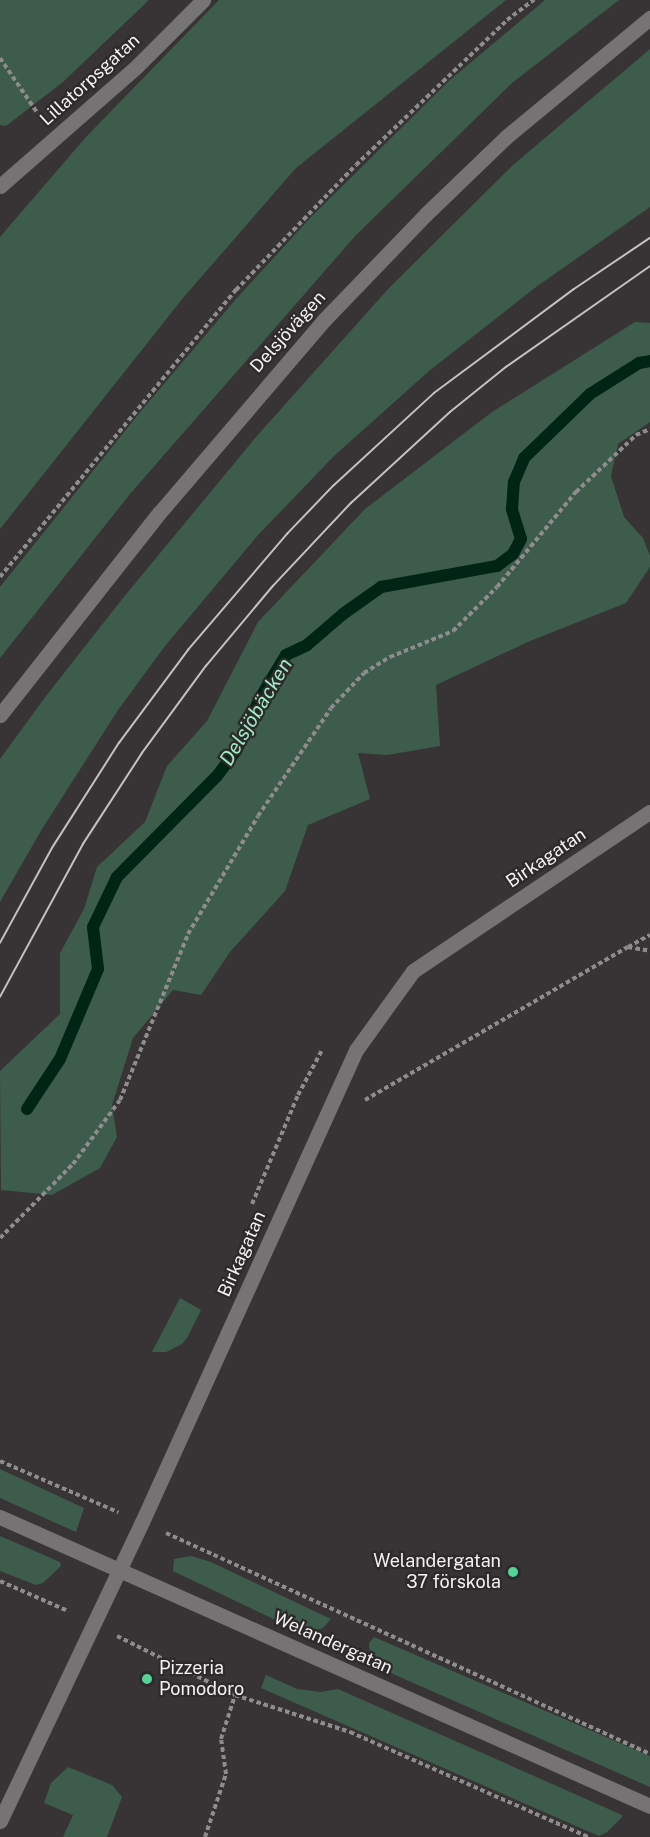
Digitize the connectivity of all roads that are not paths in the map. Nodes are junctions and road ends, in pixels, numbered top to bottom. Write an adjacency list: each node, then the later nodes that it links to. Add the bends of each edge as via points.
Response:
1 (203, 0): 3 (street, Lillatorpsgatan, via 136,68)
2 (650, 18): 4 (street, Delsjövägen, via 514,130 338,304 160,512)
3 (0, 186)
4 (0, 715)
5 (650, 812): 7 (street, Birkagatan, via 413,970 356,1050)
6 (0, 1517): 7 (street, Welandergatan)
7 (120, 1569): 8 (street, Welandergatan); 9 (street, Birkagatan)
8 (650, 1806)
9 (0, 1821)

